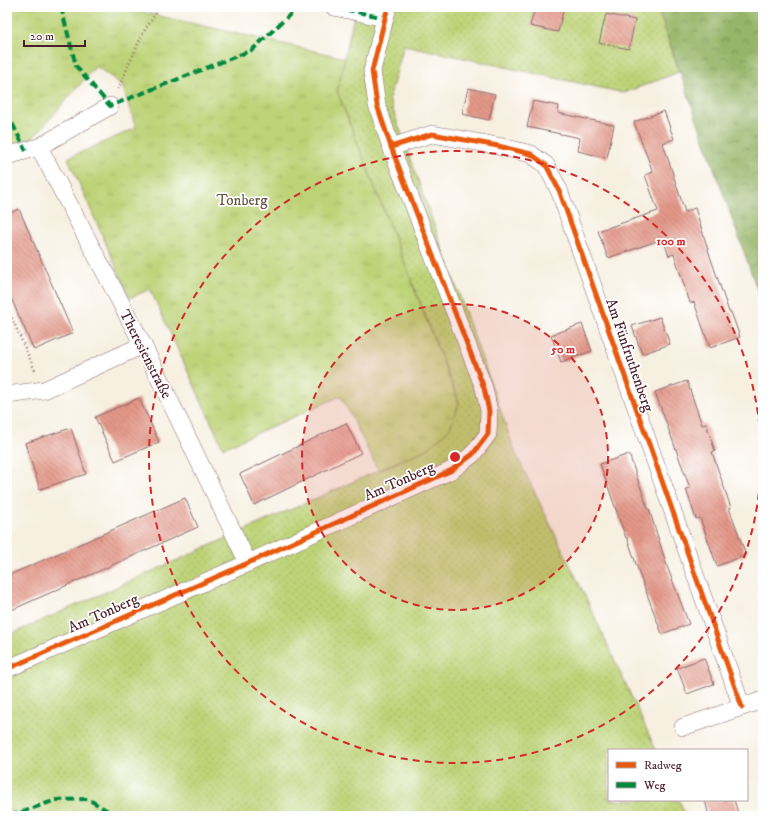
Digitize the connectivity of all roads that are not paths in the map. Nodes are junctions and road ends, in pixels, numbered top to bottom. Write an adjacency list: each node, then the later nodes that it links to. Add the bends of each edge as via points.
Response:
1 (334, 7): 2 (street)
2 (387, 13): 5 (street, Am Tonberg, via 372,71 377,105)
3 (110, 106): 4 (street)
4 (39, 147): 6 (street); 7 (street, Theresienstraße)
5 (391, 147): 9 (street, Am Tonberg, via 484,388 489,411 488,434 473,454 452,470); 12 (street, Am Fünfruthenberg, via 432,134 531,154 546,165 559,190)
6 (7, 156)
7 (143, 345): 8 (street, via 44,390); 9 (street, Theresienstraße)
8 (7, 395)
9 (248, 563): 10 (street, Am Tonberg)
10 (7, 669)
11 (763, 700): 12 (street)
12 (742, 707): 13 (street)
13 (683, 727)

